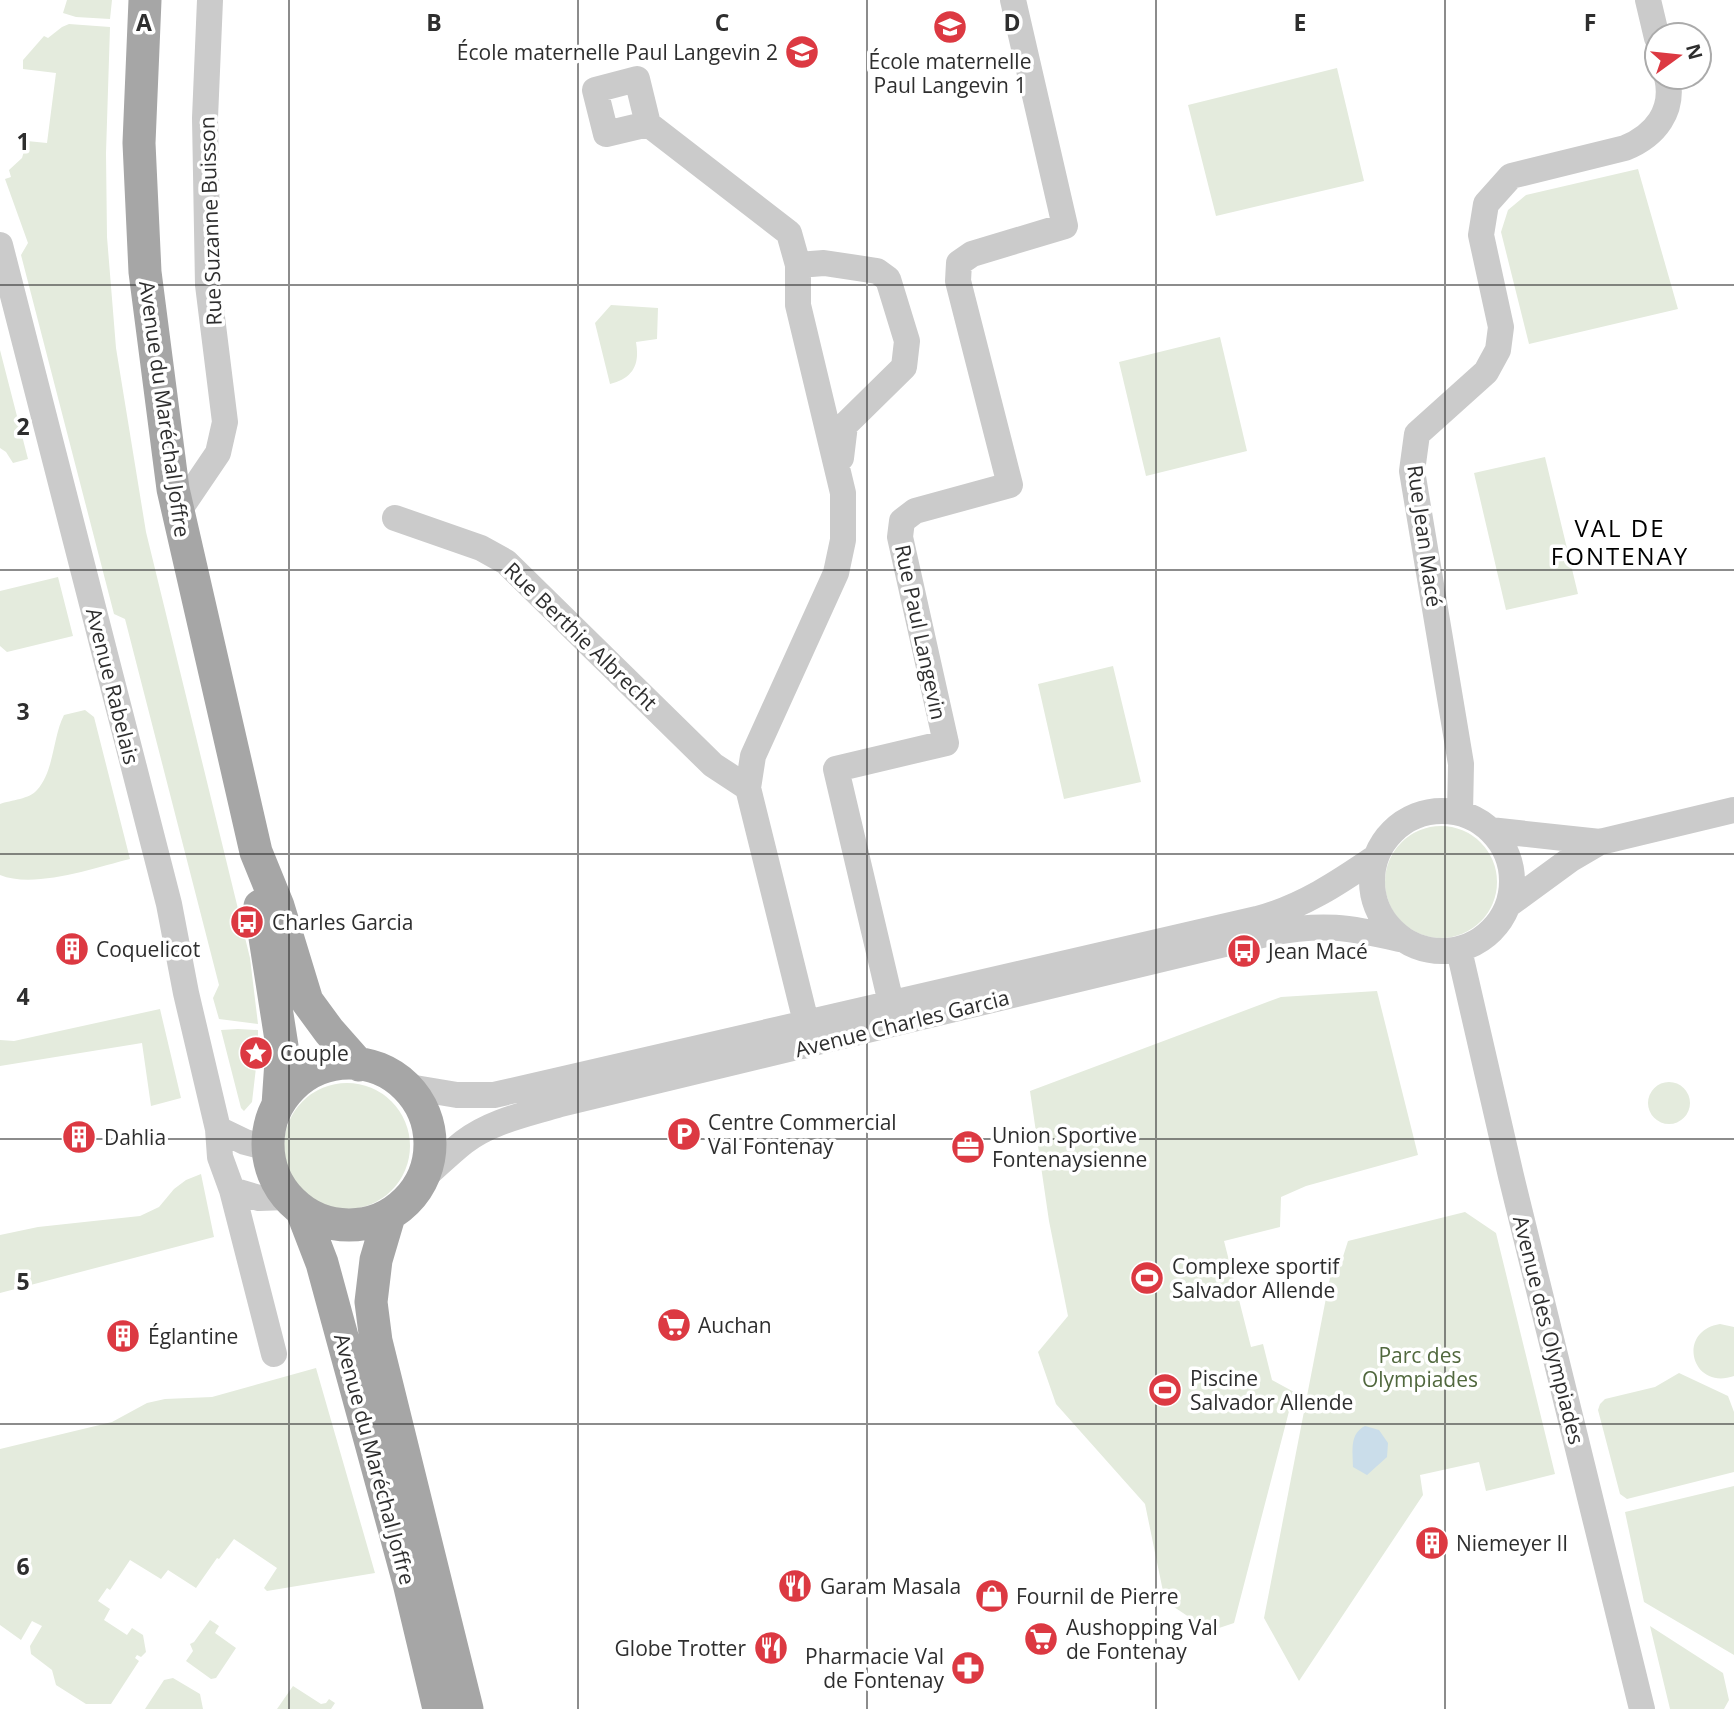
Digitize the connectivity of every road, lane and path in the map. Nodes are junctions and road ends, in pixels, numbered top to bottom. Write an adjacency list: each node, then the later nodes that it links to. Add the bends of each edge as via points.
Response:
1 (145, 0): 11 (main road, Avenue du Maréchal Joffre, via 139,143 145,272)
2 (210, 0): 11 (street, Rue Suzanne Buisson, via 205,118 208,285 226,422 218,453)
3 (1013, 0): 24 (street, Rue Paul Langevin, via 1065,226 972,254 960,263 958,281 1010,485 915,511 902,522 900,537 946,743 836,769)
4 (1648, 0): 5 (street)
5 (1653, 21)
6 (1669, 91): 15 (street, Rue Jean Macé, via 1661,122 1641,142 1511,176 1486,205 1481,235 1501,327 1498,350 1486,372 1417,434 1412,471 1461,764)
7 (648, 124): 9 (street, via 789,233)
8 (0, 245): 29 (street, Avenue Rabelais, via 169,904)
9 (798, 265): 10 (street, via 798,305); 10 (street, via 877,271 888,279 906,341 904,367 845,425)
10 (839, 474): 13 (street, via 844,522 836,573 753,756)
11 (178, 512): 18 (main road, Avenue du Maréchal Joffre)
12 (395, 518): 13 (street, Rue Berthie Albrecht, via 481,548 506,562 713,765)
13 (748, 788): 25 (street)
14 (1734, 810): 17 (street)
15 (1461, 813): 16 (street); 19 (street, via 1426,812 1410,818 1395,828)
16 (1490, 830): 17 (street); 20 (street, via 1505,850 1512,873)
17 (1600, 842): 20 (street)
18 (256, 852): 26 (main road, Avenue du Maréchal Joffre, via 307,1001); 28 (main road, Avenue du Maréchal Joffre, via 282,1046)
19 (1376, 857): 21 (street, via 1374,902); 22 (street, Avenue Charles Garcia, via 1294,907)
20 (1508, 905): 23 (street, via 1489,934)
21 (1400, 939): 22 (street, Avenue Charles Garcia, via 1345,927 1298,928); 23 (street, via 1438,952)
22 (1195, 942): 24 (street, Avenue Charles Garcia); 25 (street, Avenue Charles Garcia)
23 (1459, 950): 38 (street, Avenue des Olympiades)
24 (891, 1003): 25 (street, Avenue Charles Garcia)
25 (805, 1034): 27 (street, Avenue Charles Garcia, via 494,1095); 31 (street, Avenue Charles Garcia, via 513,1118 464,1142)
26 (359, 1065): 27 (main road, via 383,1071); 28 (main road, via 330,1065 312,1072)
27 (409, 1087): 31 (main road, via 429,1128 430,1154)
28 (278, 1105): 30 (main road)
29 (218, 1129): 30 (street); 32 (street, Avenue Rabelais, via 219,1157)
30 (268, 1148): 33 (main road, via 274,1174)
31 (423, 1178): 34 (main road, via 409,1200)
32 (232, 1190): 33 (street); 35 (street, Avenue Rabelais)
33 (295, 1204): 34 (main road, via 320,1221 340,1225 365,1224); 36 (main road, Avenue du Maréchal Joffre, via 322,1263)
34 (389, 1216): 37 (main road, Avenue du Maréchal Joffre, via 372,1295 376,1341)
35 (274, 1354)
36 (439, 1709)
37 (467, 1709)
38 (1642, 1709)

